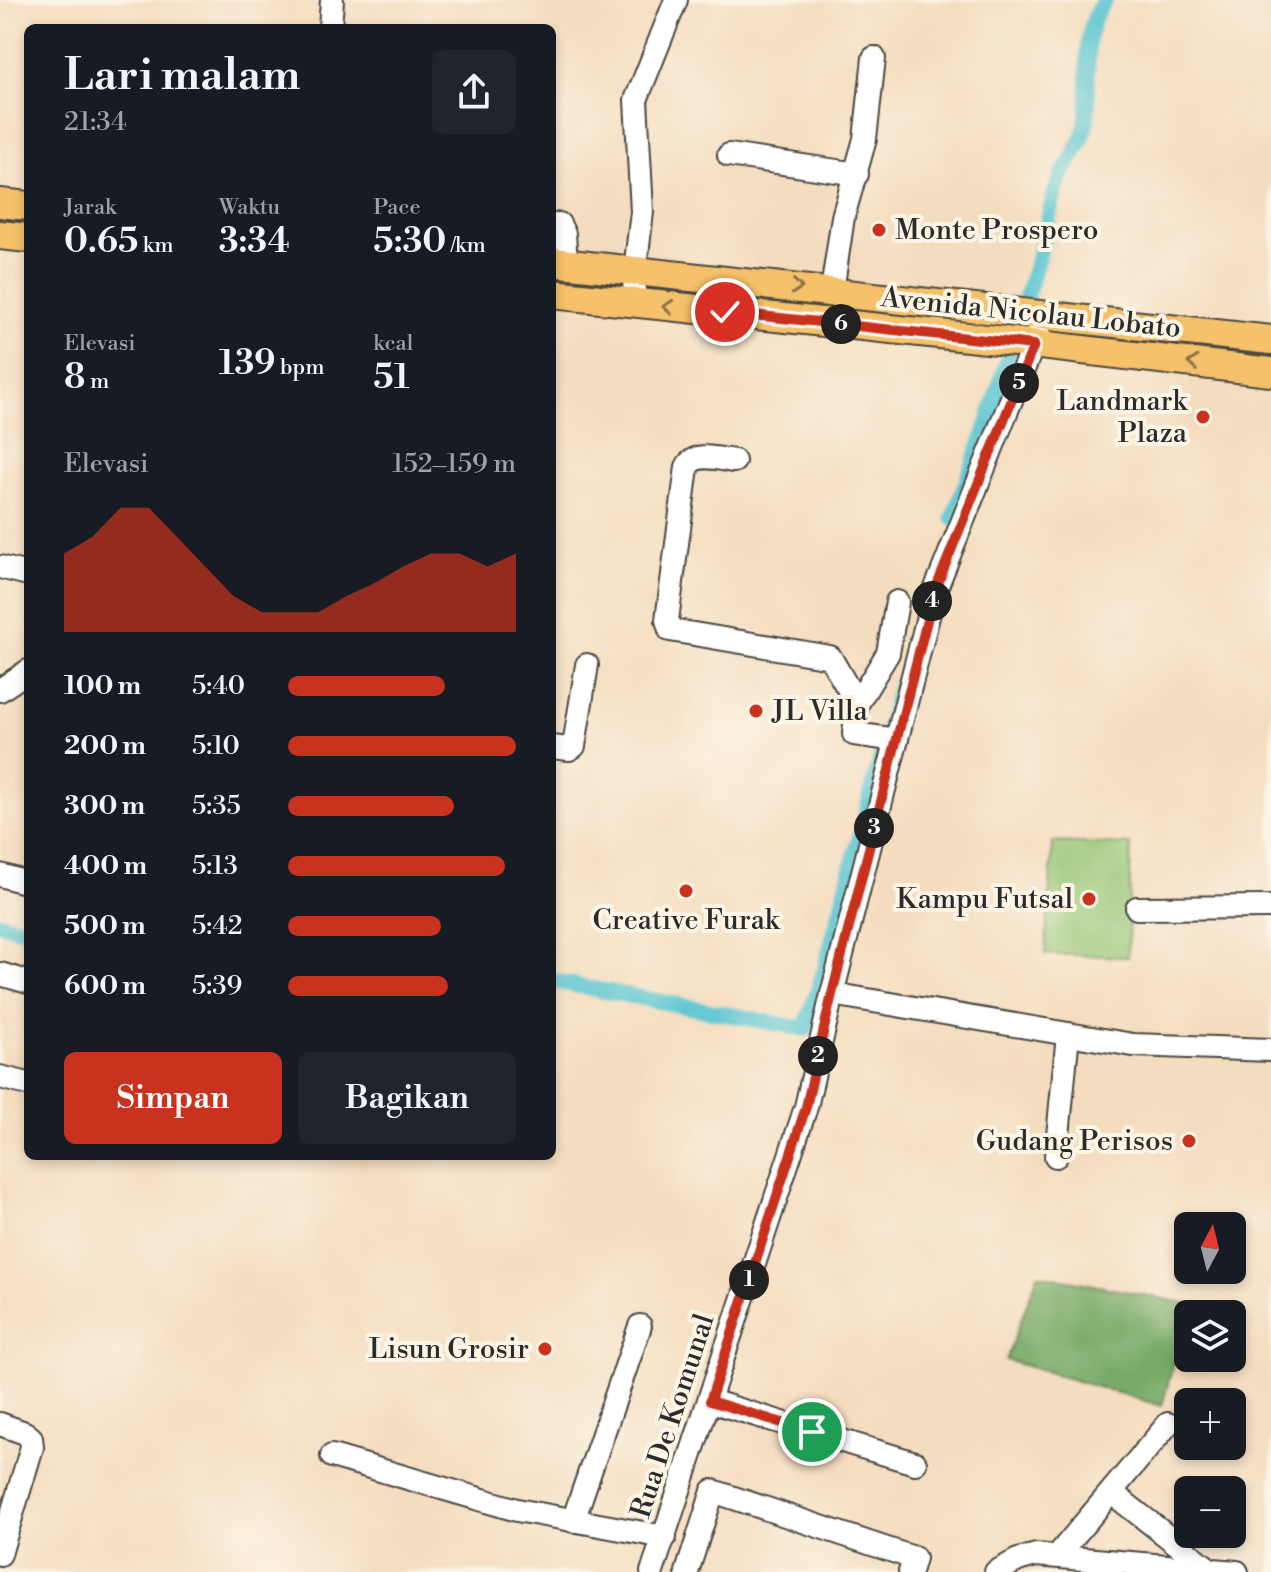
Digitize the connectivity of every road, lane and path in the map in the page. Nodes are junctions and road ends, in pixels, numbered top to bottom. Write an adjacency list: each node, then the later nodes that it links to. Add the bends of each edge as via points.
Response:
1 (332, 0): 3 (street)
2 (676, 0): 13 (street, via 636,100 642,212)
3 (330, 24)
4 (874, 58): 6 (street)
5 (729, 155): 6 (street)
6 (857, 174): 14 (street, via 840,231)
7 (0, 203): 8 (main road)
8 (24, 206)
9 (559, 224): 12 (street, via 564,234)
10 (0, 235): 11 (main road)
11 (24, 238)
12 (559, 263): 13 (main road, Avenida Nicolau Lobato)
13 (635, 271): 14 (main road, Avenida Nicolau Lobato, one-way to 14); 16 (street)
14 (832, 291): 17 (main road, Avenida Nicolau Lobato)
15 (556, 294): 16 (main road, Avenida Nicolau Lobato)
16 (634, 303): 19 (main road, Avenida Nicolau Lobato, one-way to 16)
17 (1044, 316): 18 (main road, Avenida Nicolau Lobato); 19 (street, Rua De Komunal)
18 (1269, 335)
19 (1029, 345): 20 (main road, Avenida Nicolau Lobato, one-way to 19); 29 (street, Rua De Komunal, via 934,593)
20 (1271, 372)
21 (734, 461): 28 (street, via 697,458 687,467 667,620 670,630 830,657)
22 (0, 567): 23 (street)
23 (24, 573)
24 (897, 602): 28 (street, via 888,653)
25 (587, 665): 30 (street, via 574,746)
26 (24, 674): 27 (street)
27 (0, 690)
28 (857, 704): 29 (street, via 854,734)
29 (897, 740): 37 (street, Rua De Komunal)
30 (556, 747)
31 (0, 875): 32 (street)
32 (24, 882)
33 (1271, 907): 34 (street)
34 (1137, 908)
35 (0, 974): 36 (street)
36 (24, 981)
37 (832, 994): 38 (street); 44 (street, Rua De Komunal, via 806,1107)
38 (1068, 1034): 39 (street, via 1133,1045); 42 (street)
39 (1271, 1050)
40 (0, 1077): 41 (street)
41 (24, 1083)
42 (1056, 1156)
43 (640, 1326): 50 (street)
44 (710, 1401): 48 (street); 51 (street, Rua De Komunal)
45 (0, 1424): 52 (street, via 25,1433 32,1447)
46 (1168, 1424): 49 (street)
47 (332, 1456): 50 (street)
48 (915, 1463)
49 (1112, 1493): 53 (street); 54 (street)
50 (573, 1521): 51 (street)
51 (665, 1537): 55 (street, Rua De Komunal)
52 (0, 1554)
53 (1058, 1555): 54 (street); 58 (street, via 1036,1555)
54 (1209, 1569): 59 (street)
55 (652, 1572)
56 (687, 1572): 57 (street, via 713,1491 914,1558)
57 (910, 1572)
58 (996, 1572)
59 (1237, 1572)

